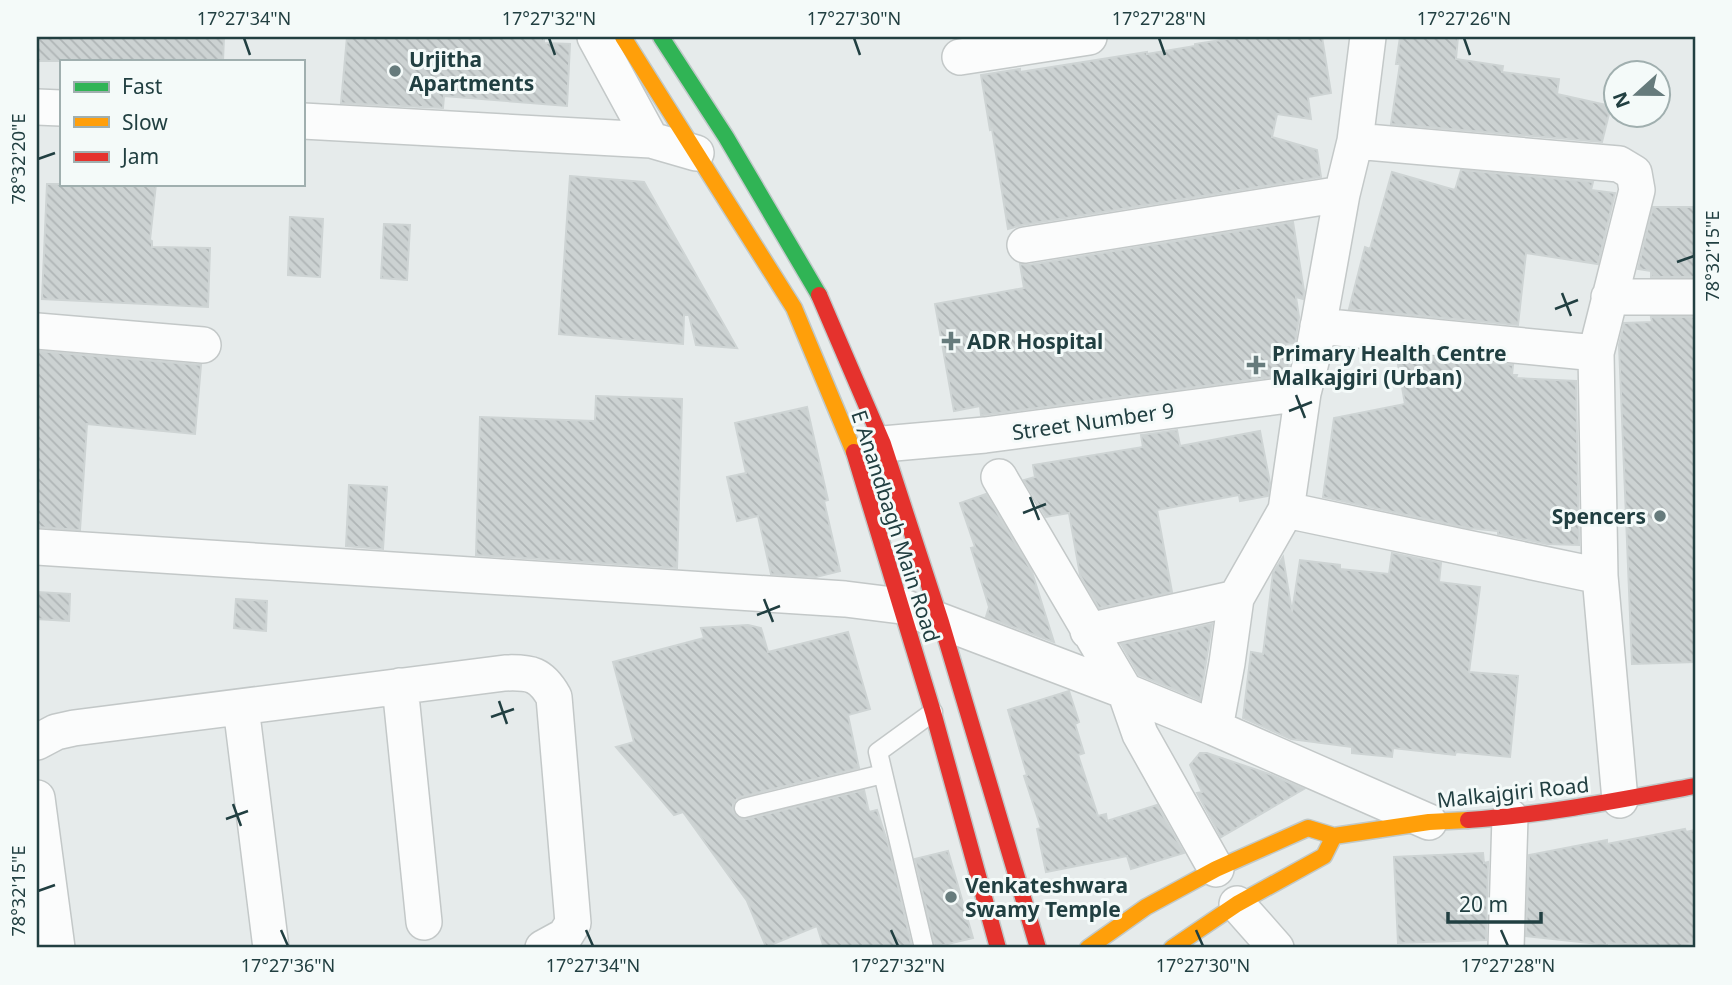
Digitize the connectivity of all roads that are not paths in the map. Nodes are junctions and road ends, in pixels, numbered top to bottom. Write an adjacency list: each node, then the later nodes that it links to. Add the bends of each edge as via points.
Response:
1 (595, 37): 10 (street)
2 (623, 37): 12 (street, E Anandbagh Main Road)
3 (662, 37): 22 (street, E Anandbagh Main Road, via 819,295)
4 (1089, 37): 6 (street)
5 (1368, 37): 11 (street)
6 (960, 57)
7 (37, 107): 8 (street)
8 (60, 108)
9 (304, 121): 10 (street)
10 (651, 140): 12 (street)
11 (1355, 141): 13 (street); 15 (street, via 1619,164 1634,173 1637,190)
12 (696, 153): 28 (street, E Anandbagh Main Road, via 794,307 852,446)
13 (1342, 194): 14 (street); 17 (street)
14 (1025, 245)
15 (1609, 297): 16 (street); 20 (street)
16 (1695, 298)
17 (1318, 326): 20 (street); 21 (street)
18 (37, 331): 19 (street)
19 (203, 345)
20 (1596, 353): 26 (street)
21 (1303, 393): 22 (street, Street Number 9); 24 (street)
22 (883, 444): 29 (street, E Anandbagh Main Road)
23 (999, 477): 30 (street)
24 (1286, 510): 26 (street); 27 (street)
25 (37, 547): 28 (street)
26 (1600, 576): 40 (street)
27 (1236, 598): 30 (street); 35 (street)
28 (901, 607): 29 (street); 34 (street, E Anandbagh Main Road)
29 (941, 622): 32 (street); 53 (street, E Anandbagh Main Road)
30 (1088, 631): 32 (street)
31 (400, 686): 33 (street); 47 (street); 50 (street, via 519,673 538,676 547,684 554,697 573,923 565,936)
32 (1125, 691): 35 (street); 45 (street, via 1140,734)
33 (240, 707): 36 (street, via 74,728); 49 (street)
34 (933, 712): 37 (lane, via 878,752); 52 (street, E Anandbagh Main Road)
35 (1215, 729): 43 (street)
36 (37, 743)
37 (883, 774): 41 (lane); 51 (lane)
38 (1695, 786): 40 (street, Malkajgiri Road)
39 (37, 798): 48 (street)
40 (1620, 800): 42 (street, Malkajgiri Road)
41 (744, 808)
42 (1510, 817): 43 (street, Malkajgiri Road); 57 (street)
43 (1429, 822): 44 (street, Malkajgiri Road)
44 (1334, 836): 45 (street, Malkajgiri Road, via 1308,828); 46 (street, via 1324,856)
45 (1216, 869): 54 (street, Malkajgiri Road, via 1146,907)
46 (1237, 904): 55 (street); 56 (street)
47 (424, 922)
48 (57, 948)
49 (271, 948)
50 (543, 948)
51 (924, 948)
52 (998, 948)
53 (1038, 948)
54 (1088, 948)
55 (1172, 948)
56 (1276, 948)
57 (1506, 948)

